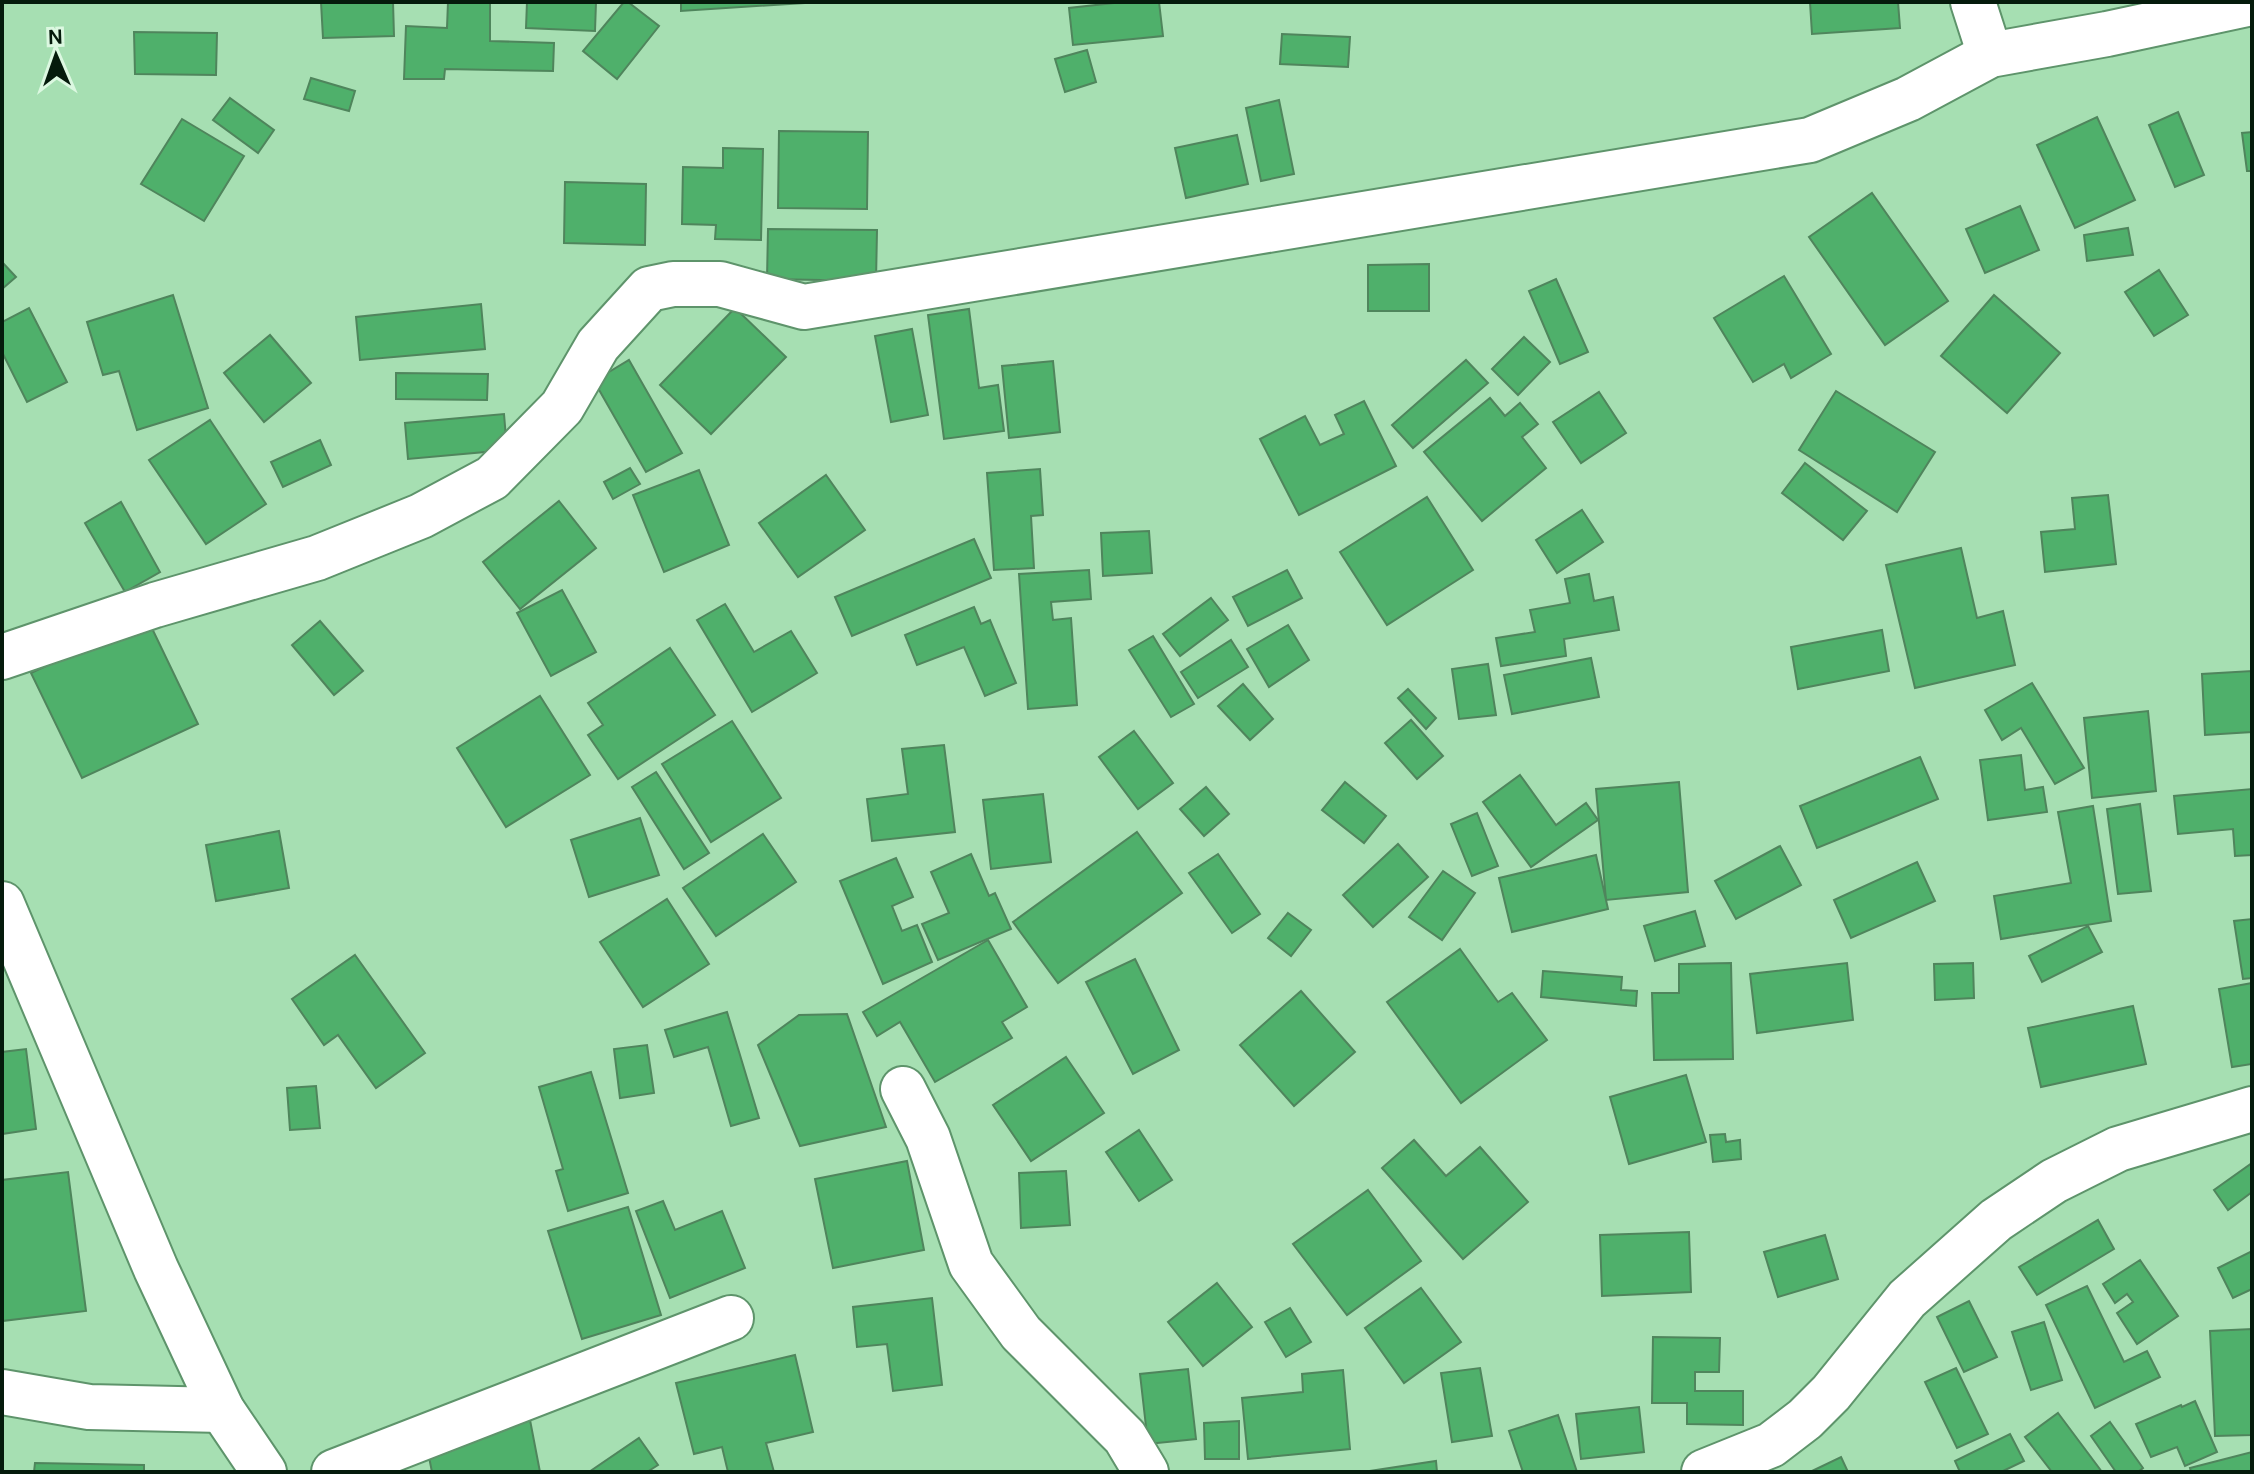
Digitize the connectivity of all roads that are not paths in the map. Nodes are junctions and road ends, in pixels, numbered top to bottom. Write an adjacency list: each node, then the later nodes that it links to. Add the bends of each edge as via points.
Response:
1 (1973, 2): 3 (street)
2 (2252, 3): 3 (street)
3 (1990, 55): 4 (street, via 1908,99 1810,140 804,307 720,284 649,289 598,345 562,407 492,478 421,516 317,558)
4 (2, 657)
5 (2, 904): 10 (street, via 156,1269)
6 (903, 1089): 13 (street, via 928,1138 971,1264 1021,1333 1125,1437)
7 (2252, 1109): 14 (street, via 2118,1149 2054,1181 1996,1220 1907,1299 1805,1419 1771,1445)
8 (731, 1318): 12 (street)
9 (2, 1392): 10 (street, via 89,1407)
10 (222, 1410): 11 (street)
11 (264, 1472)
12 (334, 1472)
13 (1146, 1472)
14 (1704, 1472)

